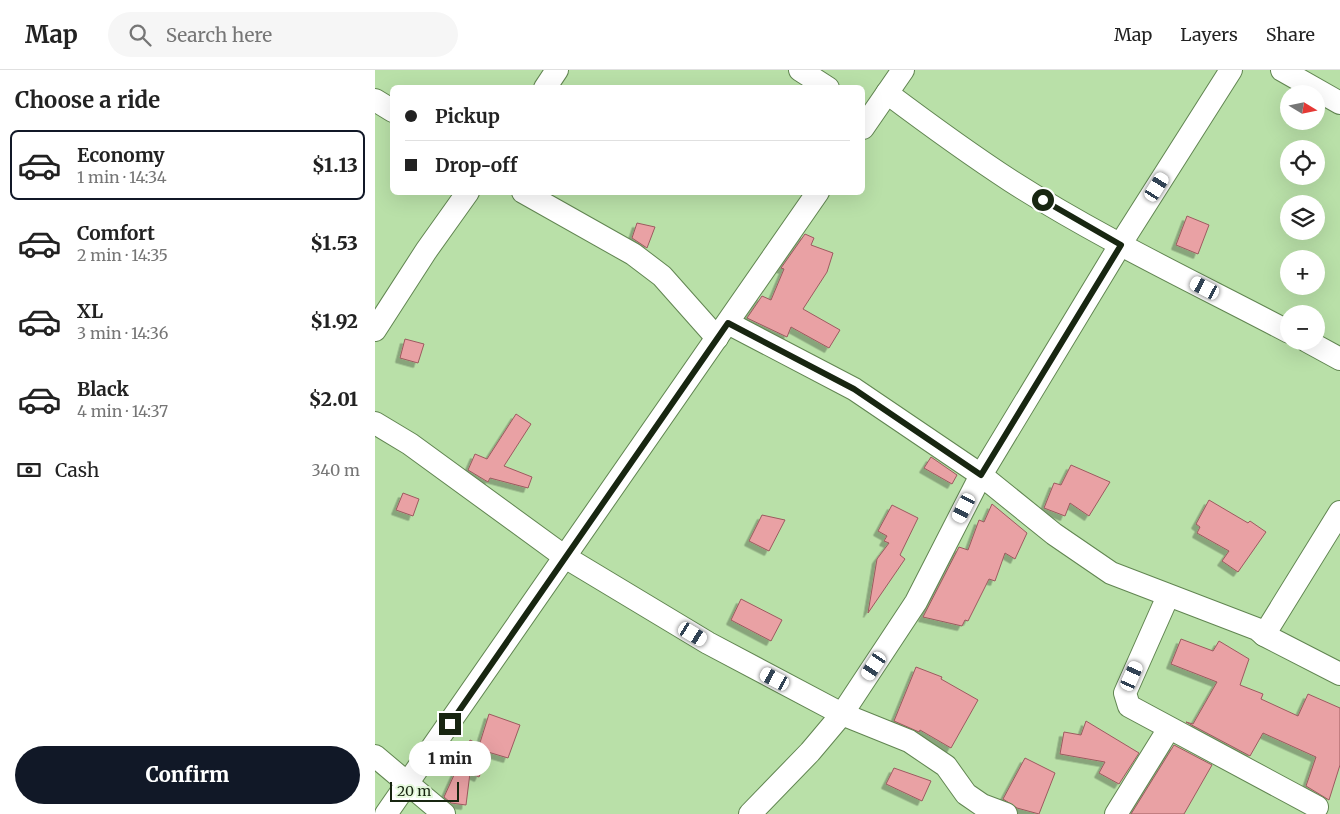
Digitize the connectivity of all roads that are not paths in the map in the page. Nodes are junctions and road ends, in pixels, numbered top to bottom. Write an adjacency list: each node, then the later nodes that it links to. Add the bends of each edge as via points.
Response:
1 (557, 70): 6 (street)
2 (799, 70): 7 (street)
3 (903, 70): 8 (street)
4 (1231, 70): 16 (street)
5 (1282, 70): 10 (street)
6 (547, 85)
7 (824, 85)
8 (887, 93): 12 (street); 16 (street, via 1012,182)
9 (375, 100): 11 (street)
10 (1340, 103)
11 (390, 109)
12 (866, 117)
13 (466, 195): 18 (street)
14 (528, 195): 19 (street, via 633,254)
15 (816, 195): 19 (street)
16 (1121, 245): 17 (street); 23 (street)
17 (1280, 327)
18 (375, 330)
19 (722, 330): 23 (street, via 854,389); 25 (street)
20 (1324, 350): 21 (street)
21 (1340, 358)
22 (375, 423): 25 (street, via 410,444)
23 (981, 475): 26 (street, via 1054,534 1111,573); 29 (street, via 916,602)
24 (1340, 512): 27 (street)
25 (565, 557): 29 (street, via 709,643); 32 (street)
26 (1168, 596): 27 (street, via 1257,629); 30 (street, via 1125,693 1129,706)
27 (1265, 636): 28 (street)
28 (1340, 674)
29 (842, 714): 36 (street); 37 (street, via 909,741 945,766 966,794 982,805)
30 (1169, 730): 33 (street); 38 (street)
31 (375, 756): 32 (street)
32 (407, 785): 34 (street); 35 (street)
33 (1317, 807)
34 (386, 814)
35 (444, 814)
36 (750, 814)
37 (1006, 814)
38 (1116, 814)

